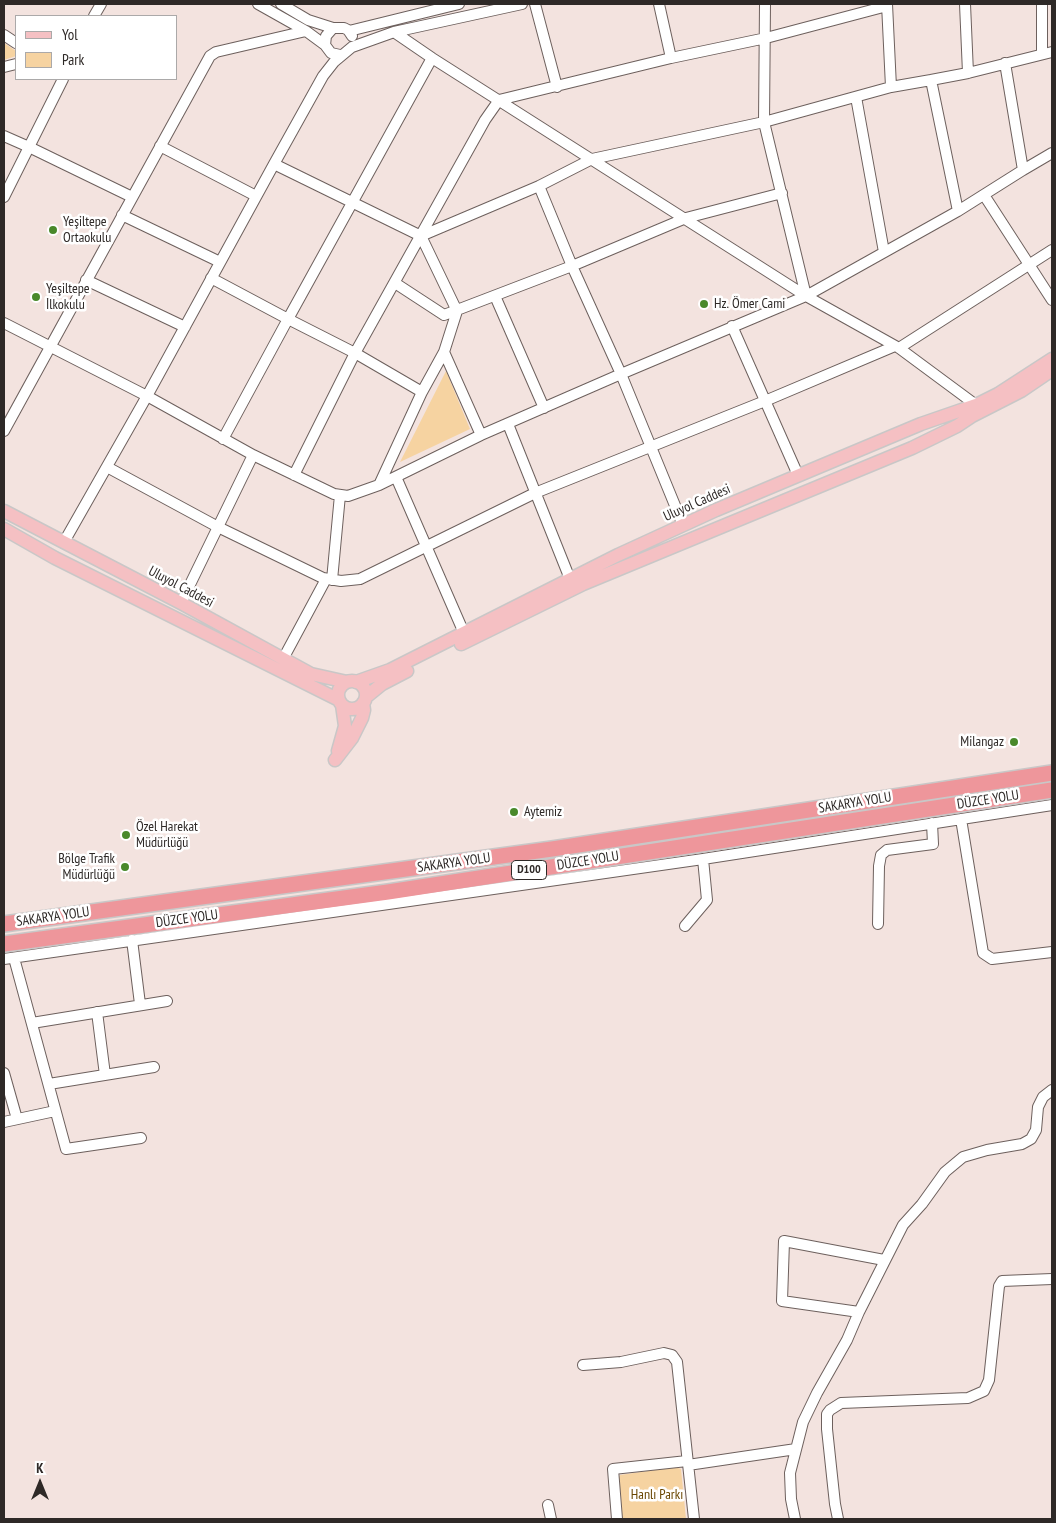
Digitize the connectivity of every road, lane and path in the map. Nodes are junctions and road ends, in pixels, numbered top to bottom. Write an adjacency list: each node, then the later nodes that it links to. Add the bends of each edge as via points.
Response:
1 (258, 4): 12 (street)
2 (281, 4): 11 (street, via 308,20)
3 (459, 4): 13 (street)
4 (522, 4): 14 (street)
5 (535, 4): 29 (street)
6 (659, 4): 23 (street)
7 (765, 4): 16 (street)
8 (965, 4): 25 (street)
9 (1042, 4): 20 (street)
10 (887, 5): 16 (street); 30 (street)
11 (333, 28): 13 (street); 18 (street, via 326,36)
12 (306, 31): 18 (street); 35 (street, via 210,56)
13 (349, 31): 19 (street, via 353,38)
14 (394, 32): 19 (street); 22 (street)
15 (4, 35): 17 (street)
16 (766, 38): 23 (street); 33 (street)
17 (15, 42)
18 (327, 47): 21 (street, via 331,53); 26 (street)
19 (352, 47): 21 (street)
20 (1047, 53): 24 (street)
21 (340, 55): 26 (street)
22 (432, 58): 32 (street); 47 (street)
23 (671, 58): 29 (street)
24 (1005, 63): 25 (street); 40 (street)
25 (968, 73): 28 (street)
26 (323, 76): 39 (street)
27 (62, 80): 36 (street)
28 (931, 80): 30 (street); 48 (street)
29 (557, 87): 32 (street)
30 (891, 88): 31 (street)
31 (856, 97): 33 (street); 53 (street)
32 (499, 100): 38 (street); 51 (street)
33 (764, 122): 38 (street); 42 (street)
34 (4, 136): 36 (street)
35 (160, 146): 44 (street); 46 (street)
36 (29, 147): 45 (street); 46 (street)
37 (1052, 153): 40 (street)
38 (592, 159): 41 (street); 50 (street)
39 (274, 164): 44 (street); 47 (street)
40 (1023, 170): 43 (street)
41 (539, 186): 51 (street); 56 (street)
42 (782, 193): 50 (street); 61 (street)
43 (984, 195): 48 (street); 55 (street)
44 (256, 196): 54 (street)
45 (4, 197)
46 (132, 197): 49 (street)
47 (352, 203): 51 (street); 64 (street)
48 (958, 210): 53 (street)
49 (122, 215): 54 (street); 58 (street)
50 (686, 218): 56 (street); 61 (street)
51 (420, 236): 59 (street); 63 (street)
52 (1052, 250): 55 (street)
53 (884, 252): 61 (street)
54 (220, 262): 57 (street)
55 (1029, 265): 62 (street); 69 (street)
56 (572, 266): 60 (street); 74 (street)
57 (211, 278): 64 (street); 67 (street)
58 (86, 280): 67 (street); 68 (street)
59 (394, 283): 63 (street, via 444,315); 71 (street)
60 (495, 296): 63 (street); 80 (street)
61 (806, 296): 66 (street); 69 (street)
62 (1052, 300)
63 (457, 311): 70 (street)
64 (288, 318): 71 (street); 84 (street)
65 (4, 323): 68 (street)
66 (732, 326): 74 (street); 77 (street)
67 (184, 327): 76 (street)
68 (50, 347): 76 (street); 82 (street)
69 (897, 347): 77 (street); 78 (street)
70 (444, 352): 75 (street); 83 (street)
71 (355, 353): 75 (street); 88 (street)
72 (1052, 359): 78 (main road, Uluyol Caddesi)
73 (1052, 370): 79 (main road)
74 (621, 374): 80 (street); 85 (street)
75 (422, 392): 91 (street)
76 (147, 396): 84 (street); 87 (street)
77 (765, 401): 85 (street); 89 (street)
78 (976, 405): 79 (street); 89 (main road, Uluyol Caddesi)
79 (993, 406): 106 (main road, via 912,448 584,584 399,675 382,684)
80 (544, 408): 81 (street)
81 (508, 424): 83 (street); 92 (street)
82 (4, 431)
83 (482, 435): 90 (street)
84 (224, 439): 86 (street)
85 (651, 446): 92 (street); 95 (street)
86 (253, 455): 88 (street); 96 (street)
87 (107, 467): 96 (street); 98 (street)
88 (294, 475): 93 (street)
89 (798, 475): 95 (main road, Uluyol Caddesi)
90 (396, 477): 91 (street); 99 (street)
91 (379, 485): 93 (street, via 348,496)
92 (535, 493): 99 (street); 101 (street)
93 (340, 495): 100 (street)
94 (4, 511): 98 (main road, Uluyol Caddesi)
95 (683, 525): 101 (main road, Uluyol Caddesi)
96 (218, 527): 100 (street); 102 (street)
97 (4, 529): 107 (main road, via 55,558)
98 (64, 542): 102 (main road, Uluyol Caddesi)
99 (426, 548): 100 (street, via 360,579); 103 (street)
100 (329, 579): 104 (street)
101 (570, 579): 103 (main road, Uluyol Caddesi)
102 (181, 603): 104 (main road, Uluyol Caddesi)
103 (464, 633): 105 (main road, Uluyol Caddesi, via 390,670)
104 (283, 659): 105 (main road, Uluyol Caddesi, via 311,674)
105 (351, 682): 106 (main road, via 362,686); 107 (main road, via 340,690)
106 (364, 700): 107 (main road, via 353,709); 107 (main road, via 362,718 335,760 345,726)
107 (341, 702)
108 (1052, 773): 114 (highway, SAKARYA YOLU / D100, via 552,849)
109 (1052, 790): 118 (highway, DÜZCE YOLU / D100, via 388,892)
110 (1052, 806): 111 (street)
111 (961, 819): 112 (street); 119 (street, via 983,953 992,959)
112 (932, 823): 113 (street); 115 (street, via 933,844 887,850 881,855)
113 (703, 859): 116 (street, via 707,900); 117 (street)
114 (4, 924)
115 (878, 924)
116 (685, 926)
117 (132, 940): 120 (street); 122 (street)
118 (4, 944)
119 (1052, 952)
120 (9, 959): 124 (street)
121 (167, 1001): 122 (street)
122 (140, 1004): 123 (street)
123 (97, 1012): 124 (street); 127 (street)
124 (32, 1023): 128 (street)
125 (154, 1067): 127 (street)
126 (4, 1073): 131 (street)
127 (105, 1074): 128 (street)
128 (49, 1084): 130 (street)
129 (1052, 1090): 134 (street, via 1038,1107 1036,1130 1031,1139 1022,1144 963,1157 944,1172 903,1225)
130 (56, 1111): 131 (street); 133 (street, via 66,1149)
131 (17, 1119): 132 (street)
132 (4, 1122)
133 (141, 1138)
134 (884, 1260): 136 (street); 136 (street, via 784,1241 782,1301)
135 (1052, 1279): 145 (street, via 1002,1281 989,1380 984,1391 968,1398 841,1404 830,1410 827,1429)
136 (858, 1312): 138 (street, via 847,1340 803,1422)
137 (583, 1365): 139 (street, via 621,1362 664,1353 672,1355 677,1362)
138 (796, 1449): 139 (street); 144 (street, via 790,1473)
139 (688, 1463): 142 (street, via 613,1470); 143 (street)
140 (548, 1505): 141 (street)
141 (551, 1519)
142 (617, 1519)
143 (694, 1519)
144 (795, 1519)
145 (838, 1519)

